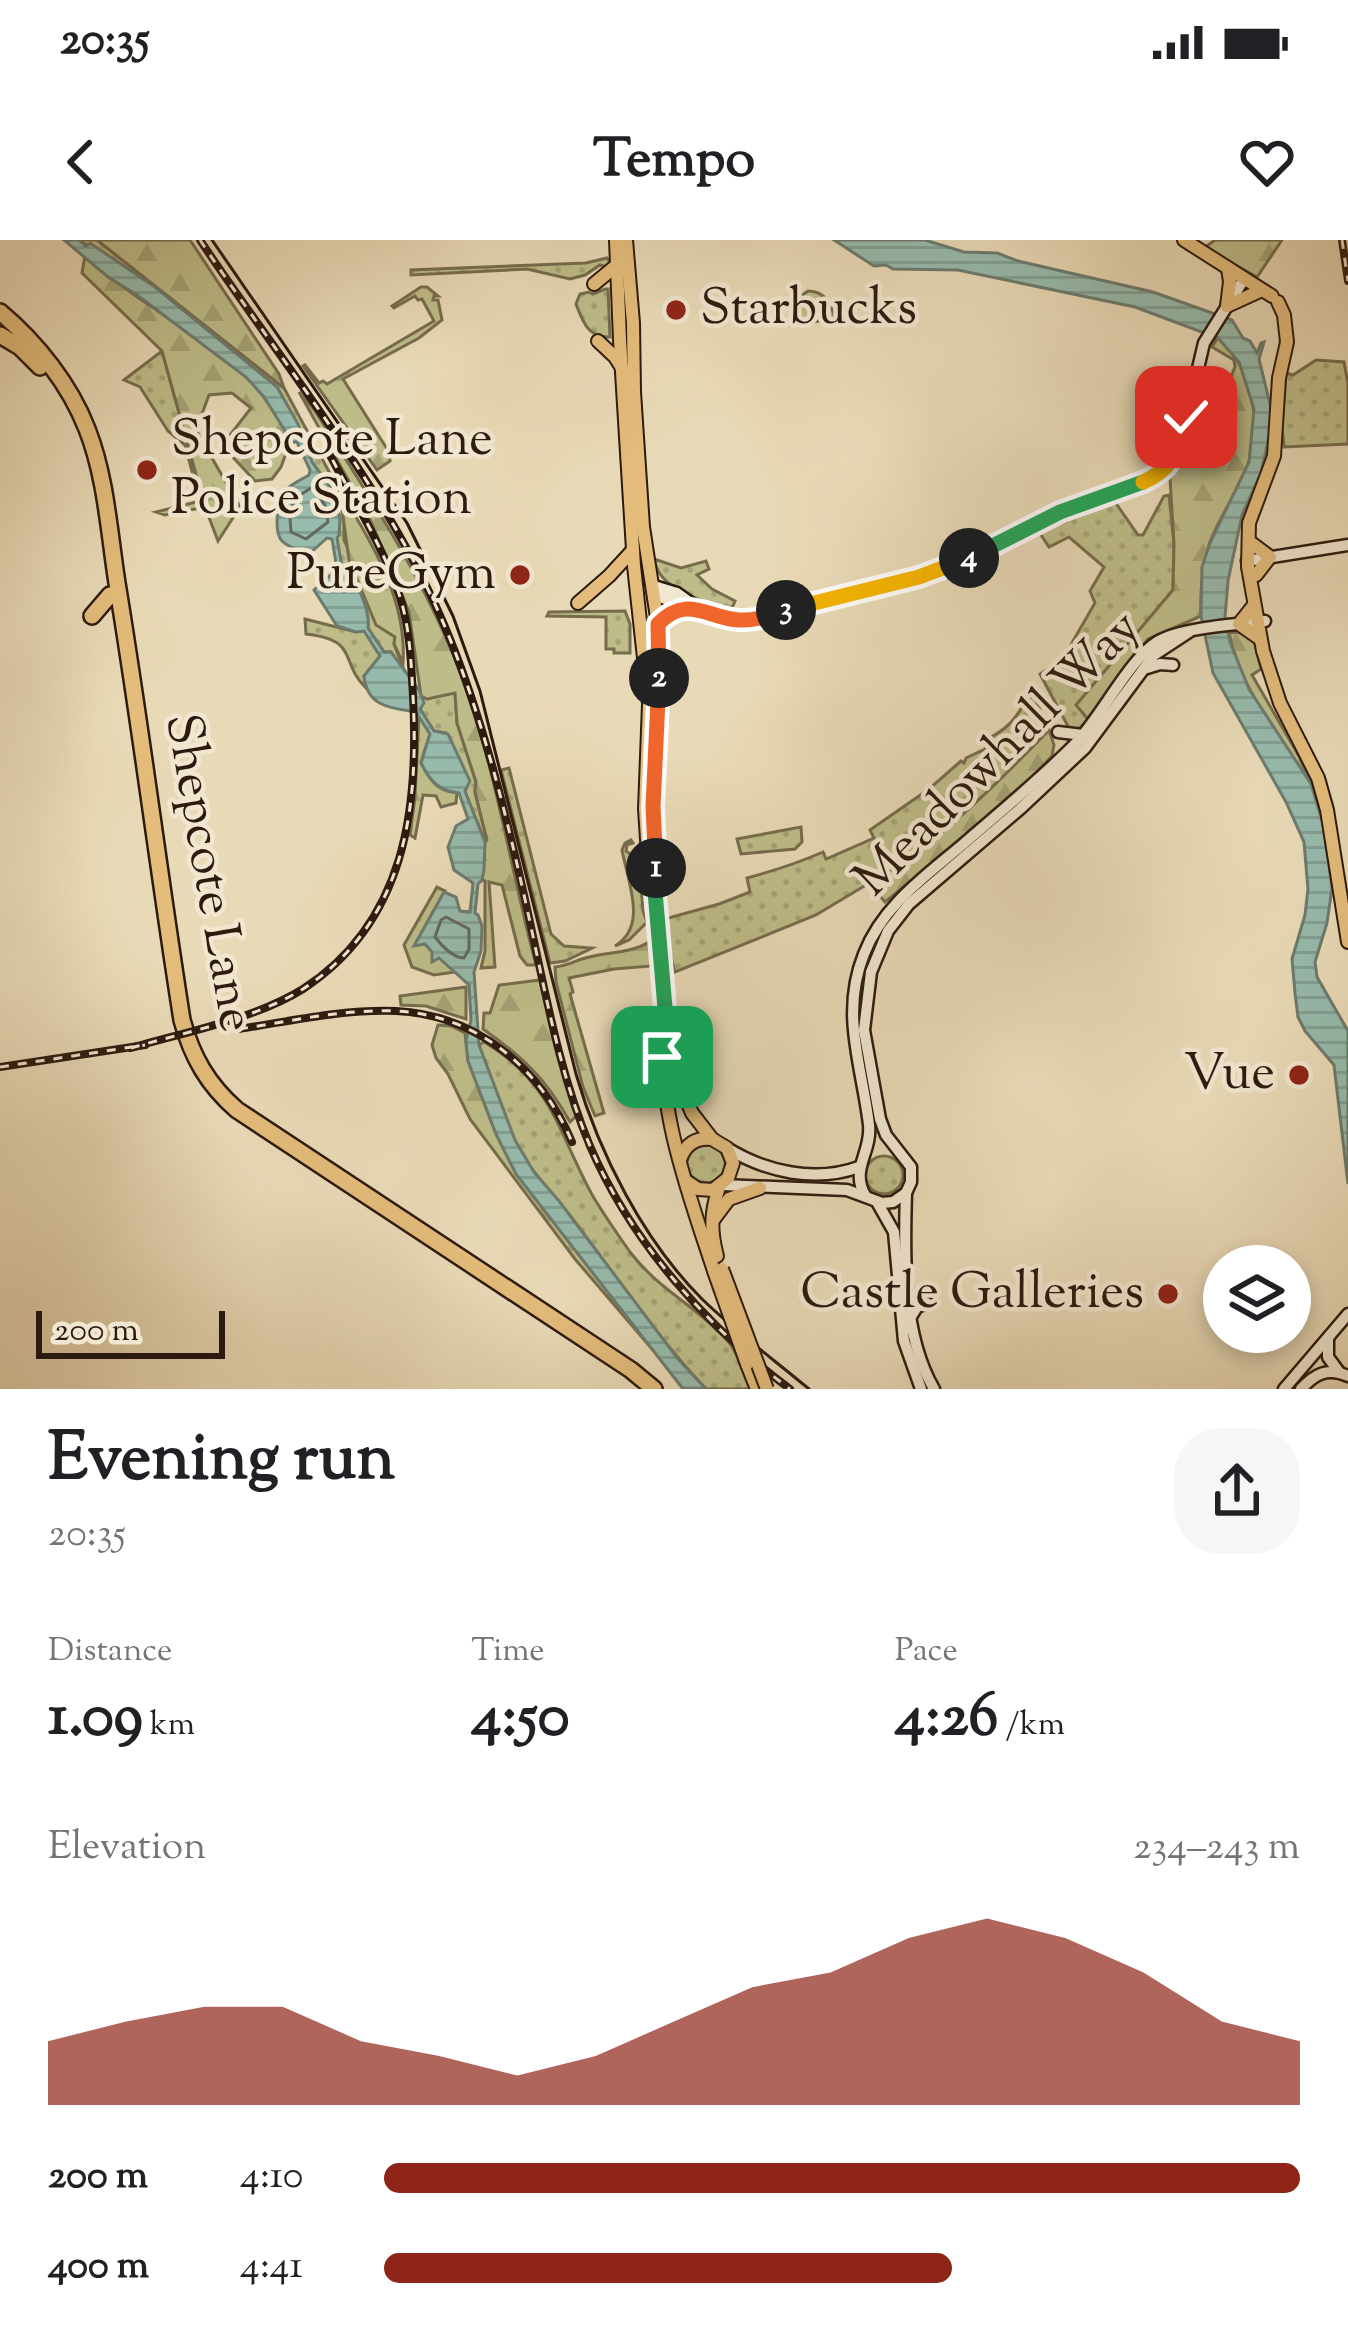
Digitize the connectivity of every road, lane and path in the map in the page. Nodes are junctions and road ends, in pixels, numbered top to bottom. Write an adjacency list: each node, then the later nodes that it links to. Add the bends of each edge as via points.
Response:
1 (616, 240): 4 (main road)
2 (626, 240): 9 (main road)
3 (1184, 240): 5 (main road)
4 (617, 263): 7 (main road); 8 (main road)
5 (1228, 268): 6 (main road); 11 (main road)
6 (1244, 279): 10 (main road); 11 (street)
7 (594, 284)
8 (617, 287): 9 (main road); 15 (main road)
9 (631, 296): 13 (main road)
10 (1271, 296): 11 (main road); 19 (main road, via 1284,314 1287,342 1274,455)
11 (1226, 309): 28 (street, via 1204,343 1179,448 1162,472 940,570 776,620 736,620)
12 (3, 319): 17 (highway, Shepcote Lane)
13 (633, 323): 15 (main road); 20 (main road)
14 (0, 335): 17 (highway, Shepcote Lane)
15 (620, 340): 18 (main road)
16 (598, 341): 18 (main road)
17 (46, 368): 29 (highway, Shepcote Lane, via 88,432)
18 (622, 369): 20 (main road)
19 (1249, 539): 22 (main road); 23 (main road)
20 (640, 545): 25 (main road); 26 (main road)
21 (1348, 545): 22 (street)
22 (1270, 557): 23 (street); 24 (main road)
23 (1250, 560): 24 (main road); 27 (main road)
24 (1256, 575): 31 (main road)
25 (646, 596): 28 (street, via 677,593); 32 (main road); 41 (main road, via 645,808)
26 (578, 603)
27 (1254, 605): 31 (main road); 33 (main road)
28 (699, 608): 32 (main road)
29 (116, 609): 30 (highway); 67 (highway, Shepcote Lane, via 174,1023 199,1081 242,1124); 68 (highway, Shepcote Lane, via 182,1020 205,1076 237,1111)
30 (92, 616)
31 (1261, 621): 33 (street, Meadowhall Way); 35 (main road); 36 (main road)
32 (658, 624): 41 (main road)
33 (1236, 624): 34 (street, Meadowhall Way); 35 (main road)
34 (1185, 636): 37 (street, Meadowhall Way); 37 (street, via 1172,663); 39 (street, Meadowhall Way, via 1147,651)
35 (1260, 639): 36 (main road)
36 (1268, 664): 42 (main road, via 1328,810)
37 (1144, 669): 40 (street, Meadowhall Way, via 1106,722)
38 (1058, 732): 39 (street)
39 (1083, 735): 40 (street, Meadowhall Way)
40 (1071, 753): 43 (street, Meadowhall Way, via 908,898 876,955)
41 (654, 880): 44 (main road)
42 (1348, 942)
43 (856, 1030): 45 (street, Meadowhall Way); 46 (street, Meadowhall Way)
44 (667, 1031): 47 (main road, via 686,1101); 51 (main road, via 662,1057)
45 (867, 1050): 46 (street); 49 (street, Meadowhall Way, via 880,1119)
46 (861, 1080): 50 (street, Meadowhall Way)
47 (712, 1138): 48 (main road); 51 (main road, via 691,1143)
48 (727, 1148): 52 (street, via 792,1173); 54 (main road, via 732,1168)
49 (896, 1149): 50 (street); 56 (street, via 912,1170)
50 (866, 1153): 52 (street)
51 (680, 1162): 53 (main road)
52 (859, 1167): 57 (street)
53 (686, 1181): 54 (main road, via 703,1190); 60 (main road)
54 (720, 1186): 55 (street); 59 (main road)
55 (760, 1188): 57 (street); 59 (main road, via 724,1203)
56 (906, 1192): 58 (street); 61 (street)
57 (865, 1195): 58 (street)
58 (877, 1202): 61 (street, via 896,1239)
59 (711, 1228): 60 (main road)
60 (718, 1270): 69 (main road, bridge); 70 (main road, bridge)
61 (906, 1299): 64 (street); 71 (street, via 904,1341)
62 (927, 1303): 64 (street)
63 (1348, 1314): 65 (street)
64 (910, 1318): 72 (street)
65 (1329, 1336): 66 (street, via 1328,1357); 73 (street)
66 (1343, 1374): 74 (street, via 1319,1373)
67 (643, 1389)
68 (654, 1389)
69 (758, 1389)
70 (767, 1389)
71 (921, 1389)
72 (934, 1389)
73 (1284, 1389)
74 (1300, 1389)

